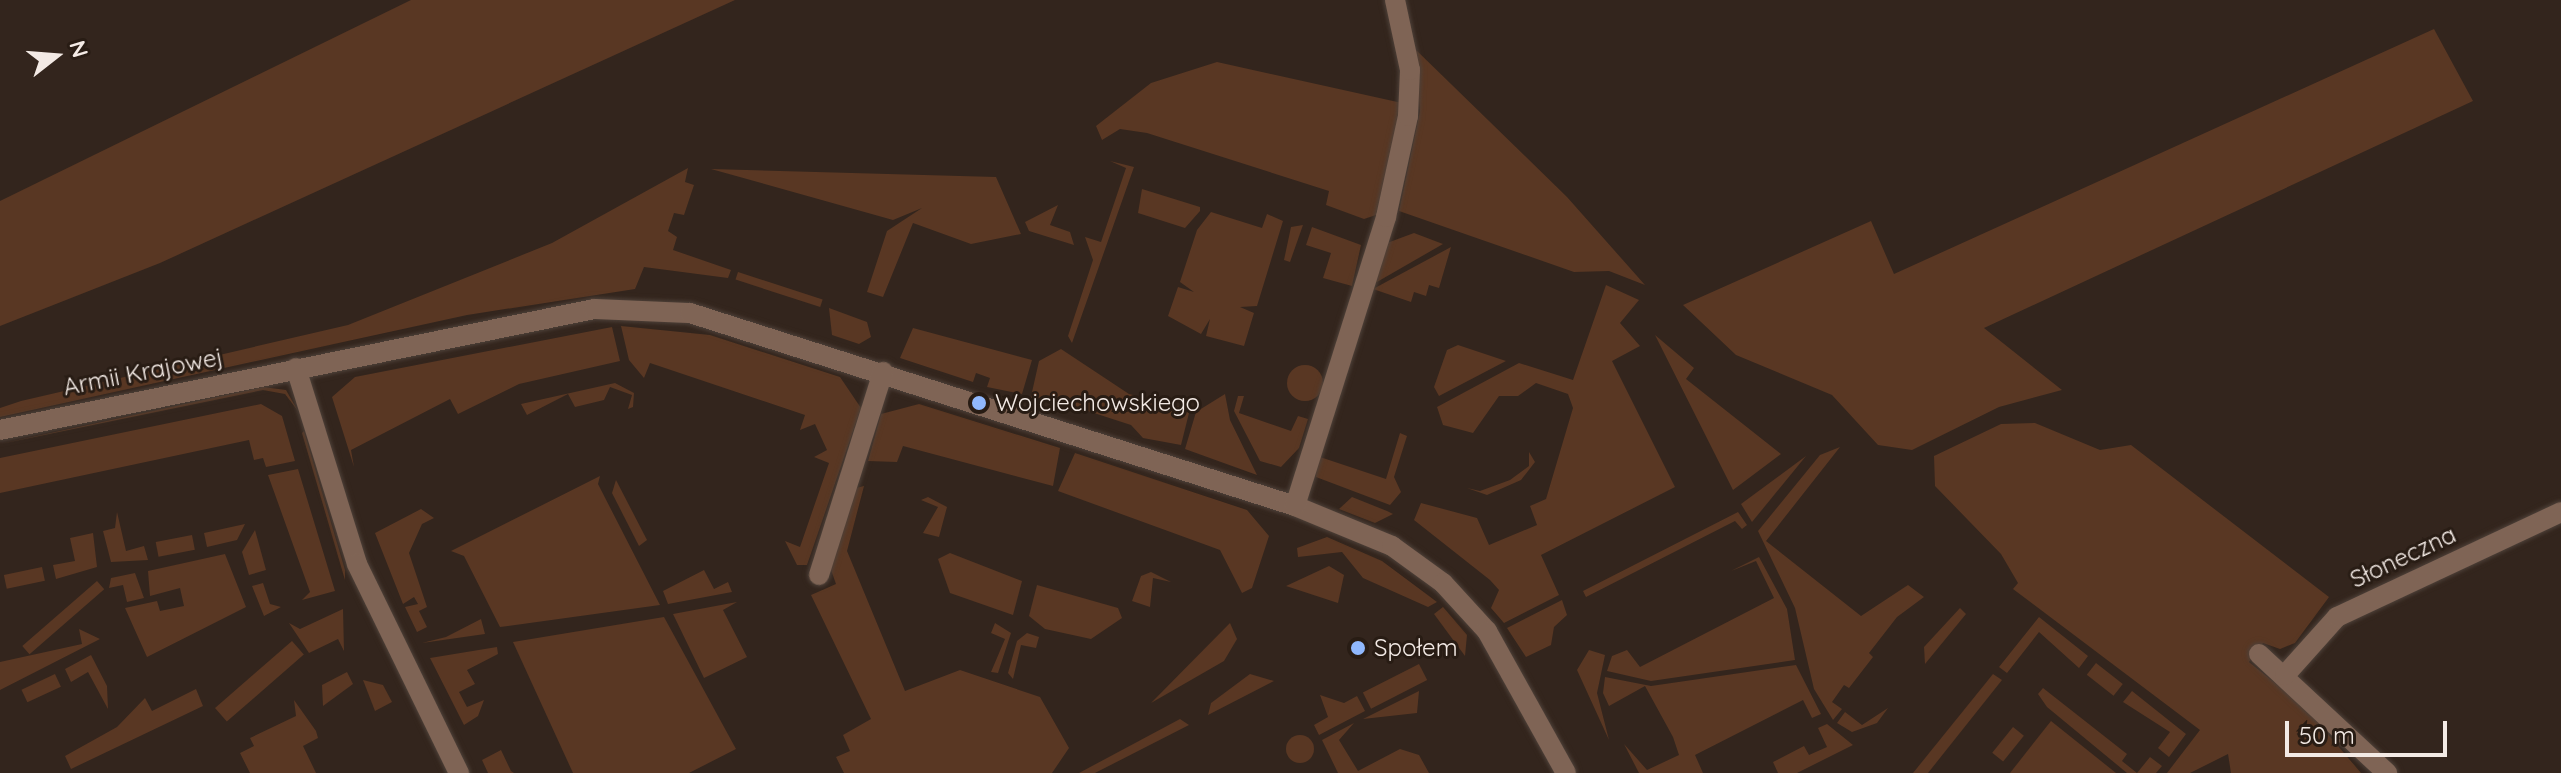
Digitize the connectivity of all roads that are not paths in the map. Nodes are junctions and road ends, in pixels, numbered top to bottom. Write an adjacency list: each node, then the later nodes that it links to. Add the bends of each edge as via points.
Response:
1 (1395, 0): 5 (street, via 1410,70 1408,116 1386,217)
2 (296, 368): 3 (street, Armii Krajowej, via 621,307 726,321); 4 (street, Armii Krajowej); 10 (street, via 357,564)
3 (883, 372): 5 (street, Armii Krajowej); 7 (street)
4 (0, 430)
5 (1295, 506): 11 (street, Armii Krajowej, via 1392,546 1468,608 1504,656)
6 (2561, 512): 9 (street, Słoneczna, via 2337,617)
7 (819, 575)
8 (2259, 654): 9 (street)
9 (2285, 675): 12 (street)
10 (459, 773)
11 (1566, 773)
12 (2387, 773)

